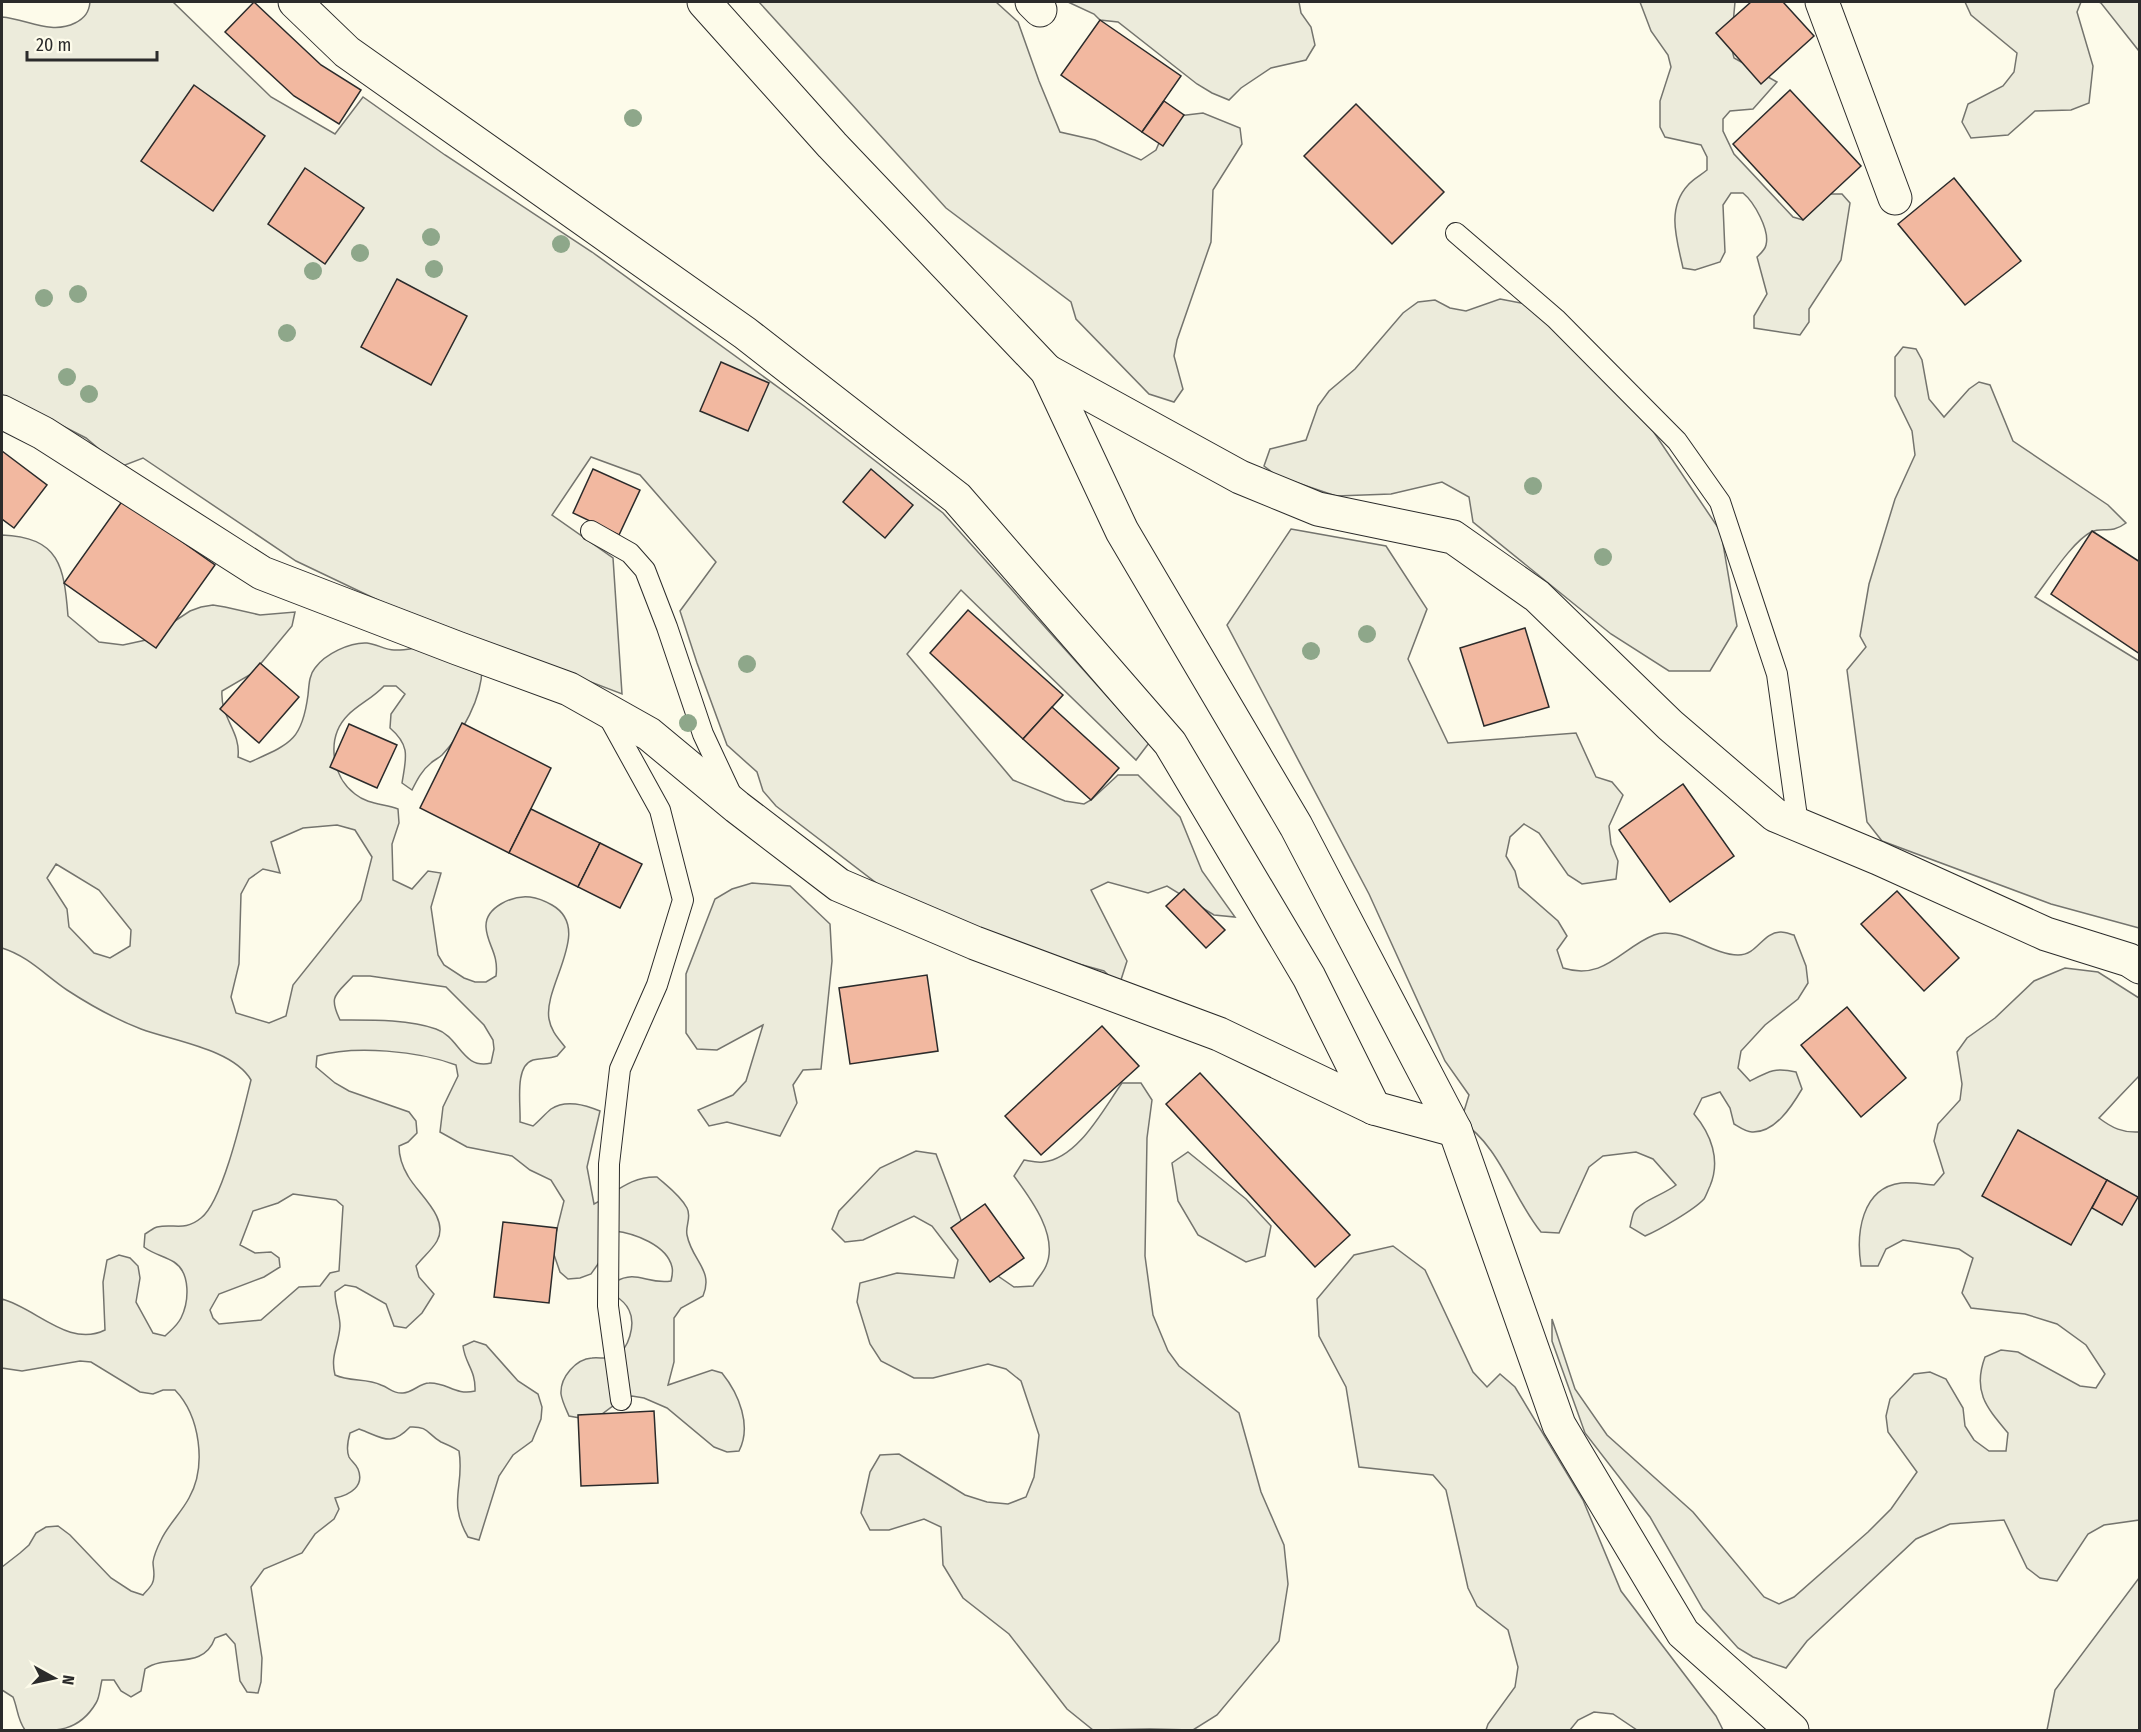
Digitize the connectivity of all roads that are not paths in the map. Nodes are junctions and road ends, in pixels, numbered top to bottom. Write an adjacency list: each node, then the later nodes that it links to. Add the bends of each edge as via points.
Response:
1 (295, 2): 13 (street, via 347,52 745,333 957,498 1170,743 1309,977)
2 (704, 2): 6 (street, via 832,145)
3 (1822, 2): 4 (street)
4 (1896, 198)
5 (1456, 233): 11 (lane, via 1556,319 1669,433 1720,501 1777,674)
6 (1047, 371): 11 (street, via 1239,477 1318,509 1453,537 1537,596 1670,725 1775,815); 14 (street, via 1122,531 1296,826)
7 (2, 411): 9 (street, via 43,433 262,573 569,689)
8 (591, 531): 10 (lane, via 630,553 645,570 703,734)
9 (605, 709): 10 (street, via 649,734); 15 (lane, via 660,810 683,900 657,985 620,1069 609,1164 608,1306)
10 (737, 807): 13 (street, via 839,885 975,943 1219,1034)
11 (1798, 824): 12 (street, via 2046,934)
12 (2136, 962)
13 (1374, 1108): 14 (street)
14 (1455, 1130): 16 (street, via 1559,1425 1683,1633)
15 (621, 1400)
16 (1792, 1731)

